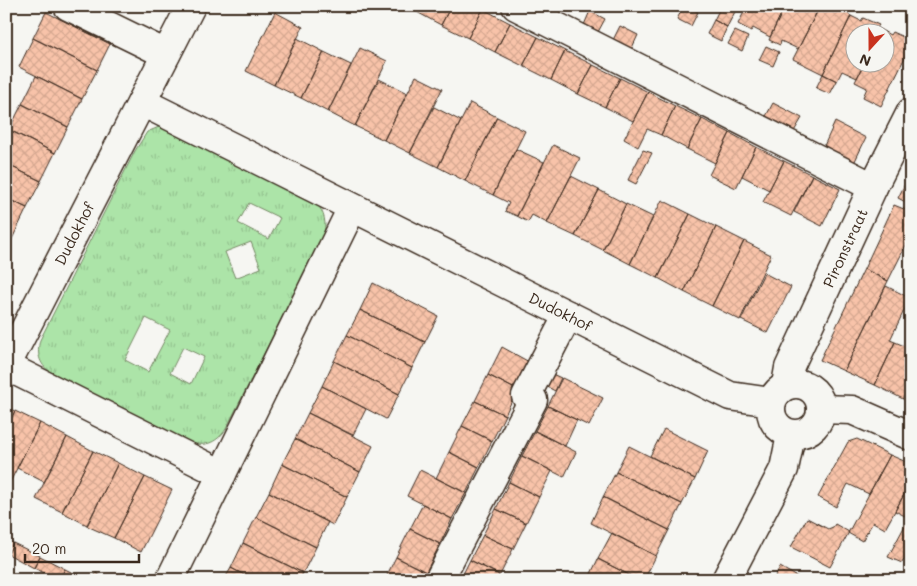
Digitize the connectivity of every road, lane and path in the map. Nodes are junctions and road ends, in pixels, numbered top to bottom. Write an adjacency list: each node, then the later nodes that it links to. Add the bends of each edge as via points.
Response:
1 (68, 6): 4 (street)
2 (191, 6): 4 (street, Dudokhof)
3 (516, 6): 7 (street)
4 (166, 54): 5 (street, Dudokhof)
5 (142, 102): 8 (street, Dudokhof); 10 (street, Dudokhof)
6 (911, 112): 7 (street, Pironstraat)
7 (873, 187): 11 (street, Pironstraat)
8 (352, 208): 9 (street, Dudokhof); 15 (street)
9 (568, 315): 11 (street, Dudokhof, via 730,396); 17 (street, via 526,396 533,400)
10 (6, 366): 15 (street, Dudokhof)
11 (779, 394): 12 (street, Dudokhof, via 799,384 811,388 819,398); 13 (street, via 770,412 774,423)
12 (821, 409): 13 (street, via 819,420 812,429); 14 (street, via 852,410)
13 (791, 435): 18 (street, via 784,469)
14 (911, 436)
15 (222, 474): 16 (street)
16 (170, 580)
17 (439, 580)
18 (726, 580)

